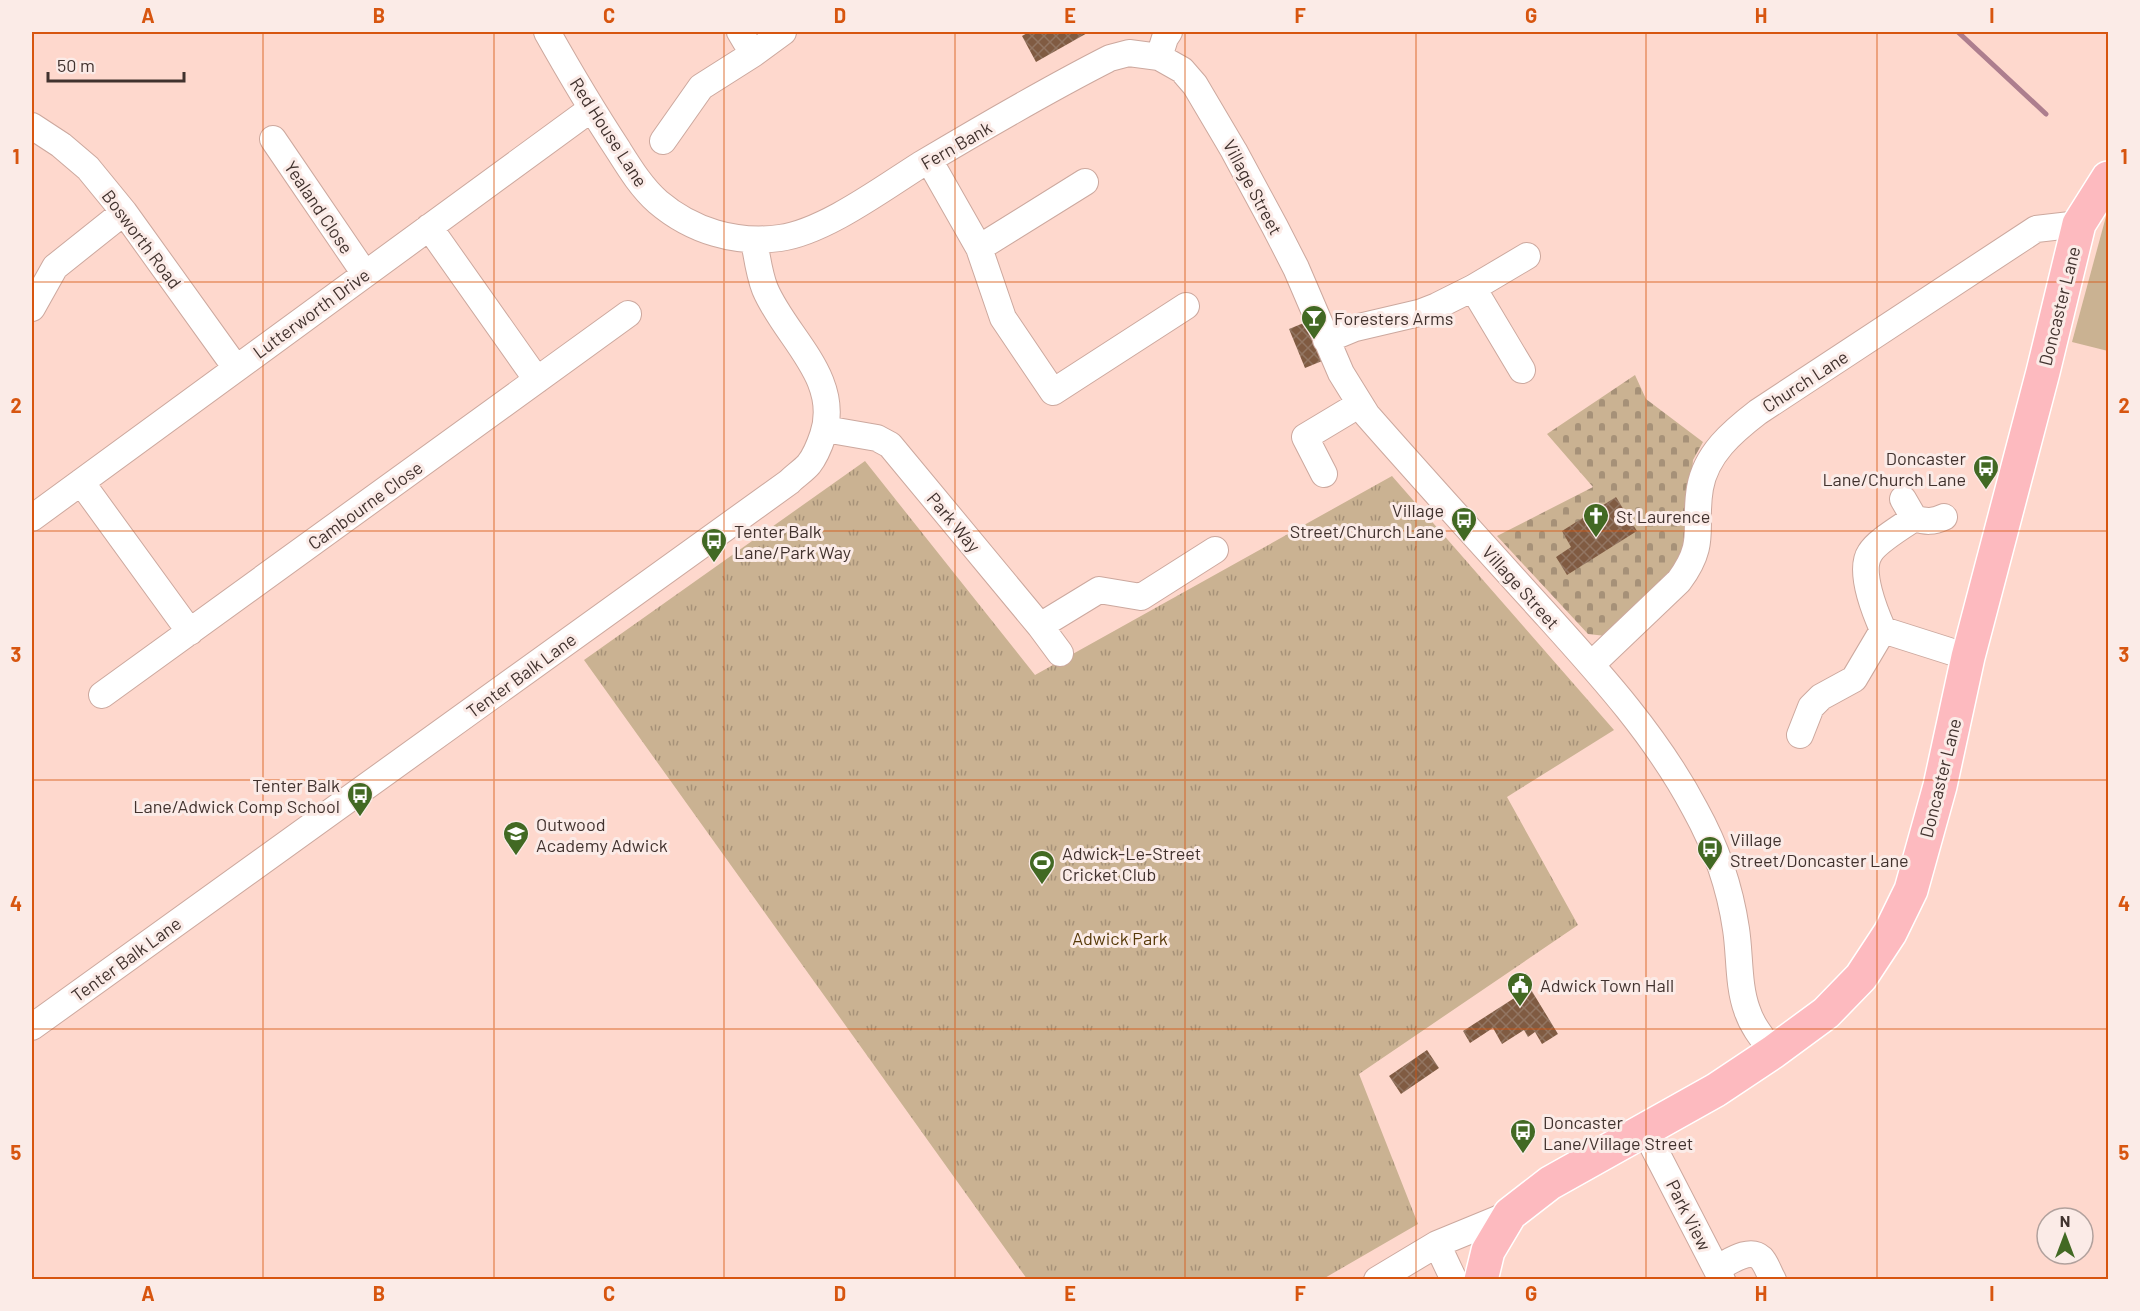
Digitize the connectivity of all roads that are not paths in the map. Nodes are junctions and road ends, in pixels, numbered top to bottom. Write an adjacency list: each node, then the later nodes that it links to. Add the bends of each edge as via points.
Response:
1 (546, 32): 7 (street, Red House Lane)
2 (740, 32): 5 (street)
3 (783, 32): 5 (street)
4 (1170, 32): 6 (street)
5 (753, 54): 10 (street, via 701,87)
6 (1159, 57): 11 (street, Fern Bank, via 1129,53 1110,58); 25 (street, Village Street, via 1182,70 1208,106 1296,268)
7 (591, 109): 16 (street, Lutterworth Drive); 17 (street, Red House Lane, via 657,201 702,229)
8 (32, 126): 14 (street, Bosworth Road, via 88,168)
9 (273, 139): 20 (street, Yealand Close)
10 (663, 141)
11 (930, 160): 17 (street, Fern Bank, via 813,229 782,238); 18 (street)
12 (2109, 178): 15 (main road)
13 (1084, 182): 18 (street)
14 (124, 212): 23 (street, via 55,267); 26 (street, Bosworth Road)
15 (2079, 224): 40 (main road, Doncaster Lane); 41 (street, Church Lane, via 2036,229 1741,425 1725,440 1704,473 1696,552 1690,566)
16 (429, 227): 20 (street, Lutterworth Drive); 28 (street)
17 (754, 240): 30 (street, Tenter Balk Lane, via 766,290 824,388)
18 (979, 248): 22 (street, via 1003,318 1053,392)
19 (1527, 256): 21 (street)
20 (364, 274): 26 (street, Lutterworth Drive)
21 (1473, 288): 25 (street, via 1419,313 1355,328); 27 (street)
22 (1186, 306)
23 (32, 308)
24 (628, 314): 28 (street, Cambourne Close)
25 (1326, 340): 29 (street, Village Street)
26 (236, 368): 32 (street, Lutterworth Drive)
27 (1522, 370)
28 (537, 380): 38 (street, Cambourne Close)
29 (1360, 404): 31 (street, via 1305,437); 41 (street, Village Street, via 1396,449)
30 (825, 429): 36 (street, Park Way, via 869,436 890,445); 44 (street, Tenter Balk Lane, via 809,464 789,483)
31 (1324, 474)
32 (81, 482): 34 (street, Lutterworth Drive); 38 (street)
33 (1944, 517): 37 (street, via 1926,522 1909,509 1866,560 1868,588)
34 (32, 518)
35 (1215, 550): 36 (street, via 1141,597 1099,590)
36 (1040, 626): 39 (street, Park Way)
37 (1883, 630): 40 (street); 43 (street, via 1854,679 1811,707)
38 (190, 632): 42 (street, Cambourne Close)
39 (1060, 653)
40 (1968, 657): 45 (main road, Doncaster Lane, via 1940,786 1911,890 1890,933 1861,977 1826,1012)
41 (1592, 664): 45 (street, Village Street, via 1647,733 1696,810 1729,896 1746,1009)
42 (102, 695)
43 (1800, 735)
44 (32, 1028)
45 (1773, 1052): 46 (main road, Doncaster Lane, via 1716,1090)
46 (1644, 1129): 47 (main road, Doncaster Lane, via 1550,1183); 49 (street, Park View)
47 (1510, 1214): 48 (street); 52 (main road, Doncaster Lane, via 1488,1251)
48 (1437, 1244): 50 (street); 51 (street)
49 (1719, 1274): 53 (street, Park View, via 1741,1257 1755,1254)
50 (1377, 1280)
51 (1454, 1280)
52 (1481, 1280)
53 (1773, 1280)

